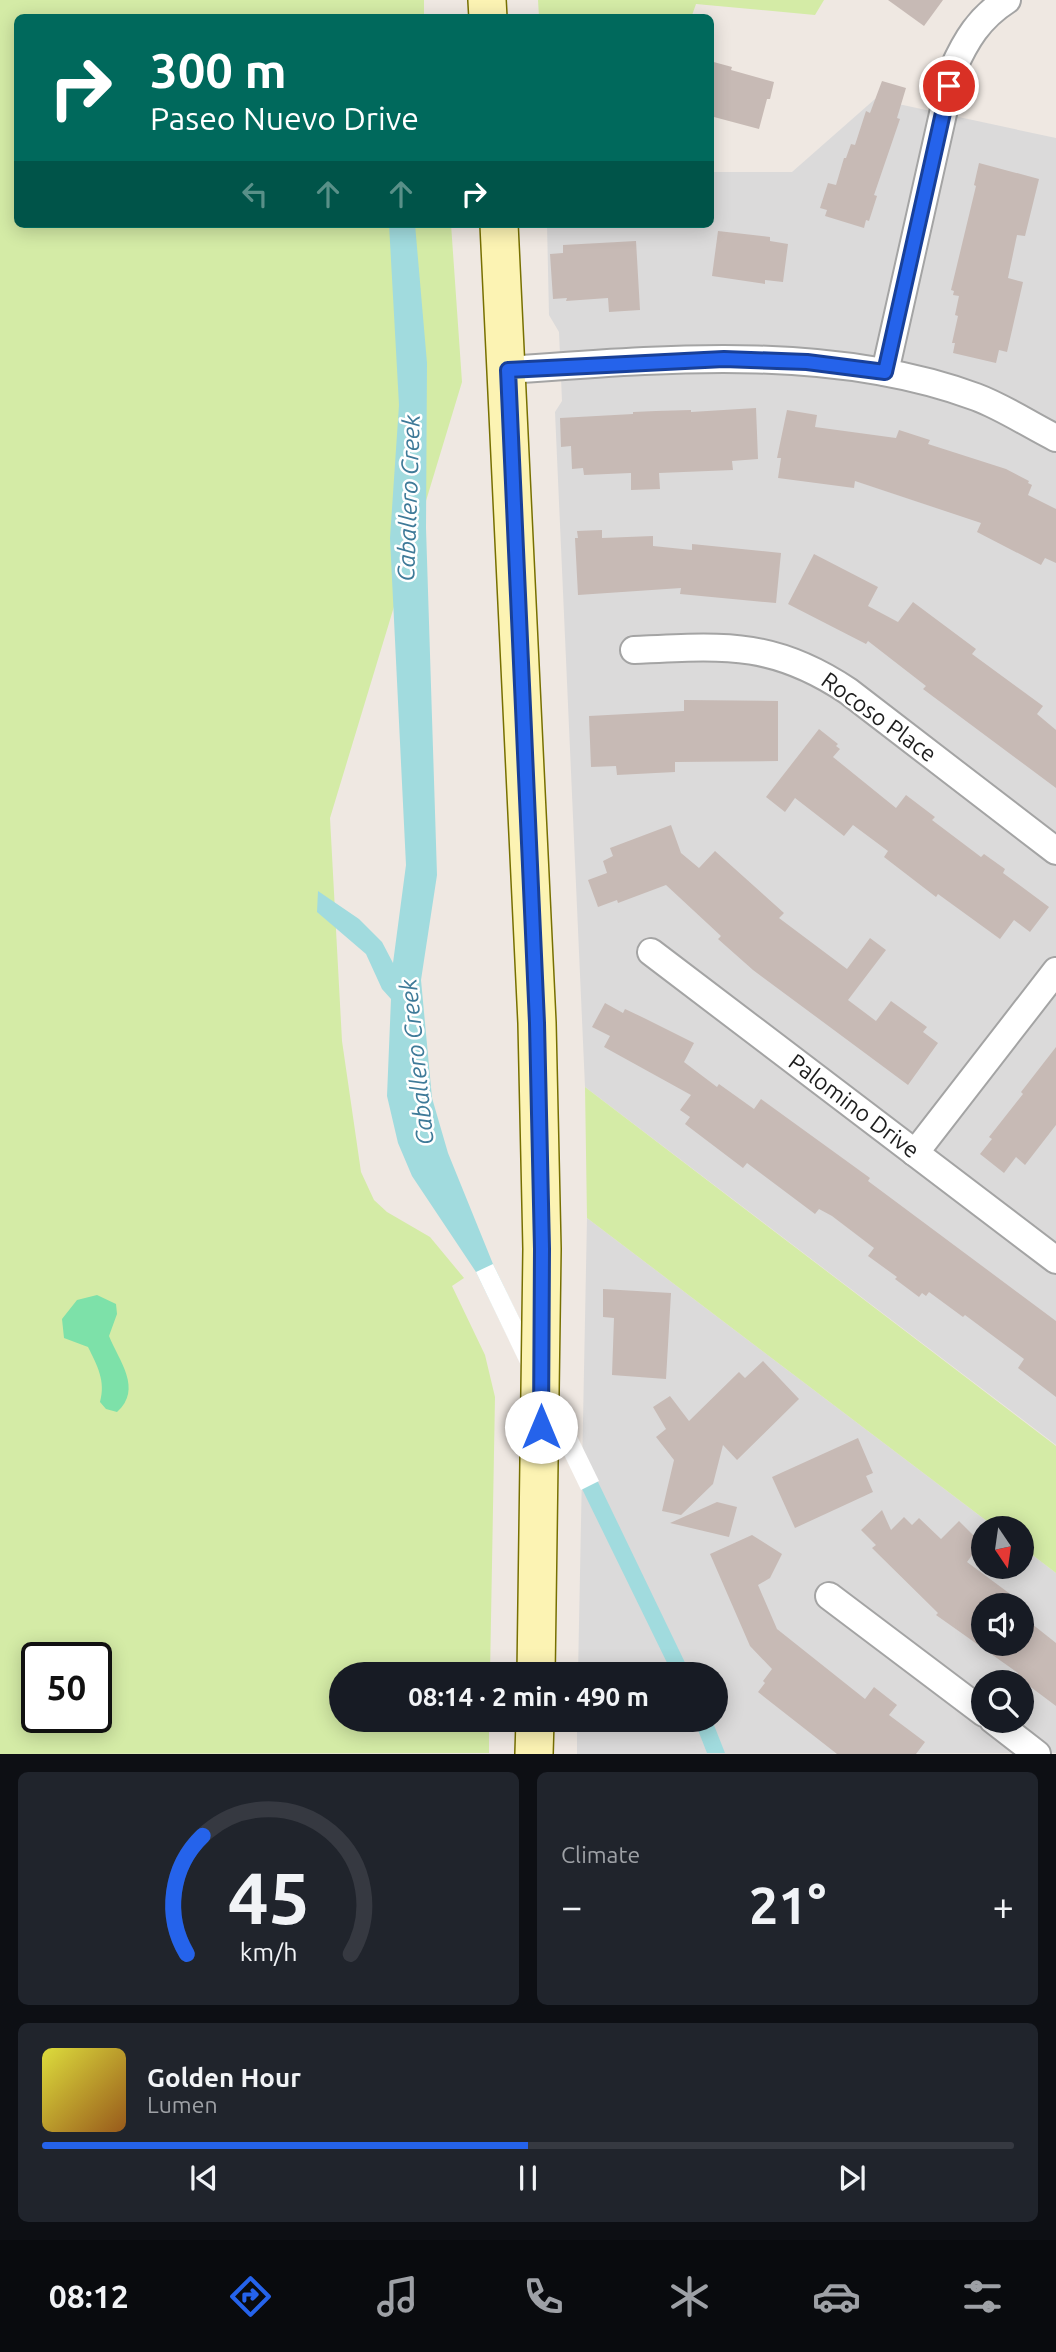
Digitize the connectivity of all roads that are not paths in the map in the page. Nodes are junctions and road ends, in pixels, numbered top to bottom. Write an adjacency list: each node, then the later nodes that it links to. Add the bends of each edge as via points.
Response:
1 (1007, 0): 4 (street, via 968,36 953,69)
2 (499, 228): 3 (main road)
3 (508, 370): 4 (street, via 724,359 807,362); 13 (main road, via 537,1023 542,1249)
4 (885, 372): 5 (street, via 977,397)
5 (1056, 438)
6 (634, 650): 7 (street, Rocoso Place, via 750,649 819,671)
7 (1056, 851)
8 (651, 952): 10 (street, Palomino Drive)
9 (1056, 971): 10 (street)
10 (915, 1153): 11 (street, Palomino Drive)
11 (1056, 1260)
12 (829, 1596): 14 (street)
13 (536, 1662)
14 (971, 1703)
15 (535, 1732): 17 (main road)
16 (1010, 1733): 18 (street)
17 (534, 1754)
18 (1037, 1754)

